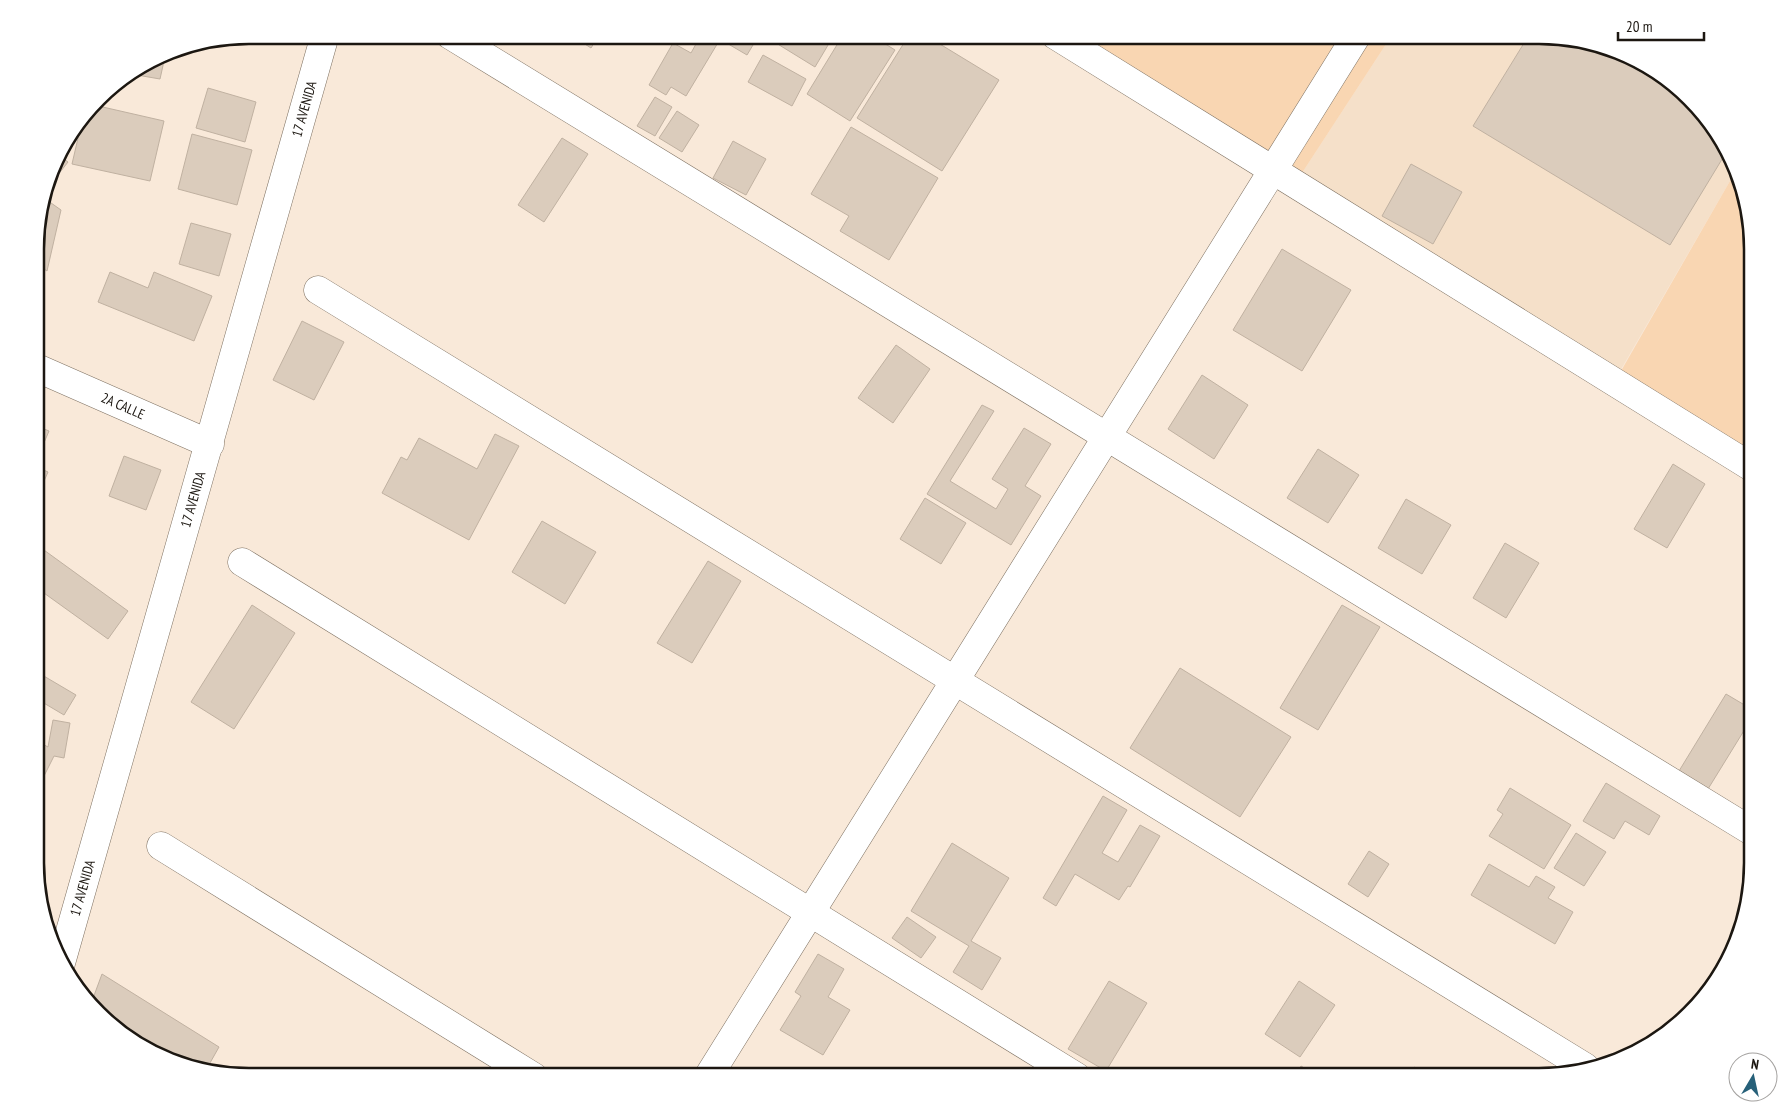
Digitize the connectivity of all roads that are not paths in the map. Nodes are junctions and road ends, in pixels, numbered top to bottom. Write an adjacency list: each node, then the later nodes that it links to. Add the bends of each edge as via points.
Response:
1 (322, 44): 9 (street, 17 AVENIDA)
2 (465, 44): 8 (street)
3 (1070, 44): 5 (street)
4 (1351, 44): 5 (street)
5 (1273, 170): 8 (street); 10 (street)
6 (318, 290): 12 (street)
7 (44, 371): 9 (street, 2A CALLE)
8 (1107, 437): 12 (street); 13 (street)
9 (210, 444): 16 (street, 17 AVENIDA)
10 (1744, 463)
11 (242, 562): 15 (street)
12 (955, 681): 15 (street); 17 (street)
13 (1744, 827)
14 (161, 846): 18 (street)
15 (810, 912): 19 (street); 20 (street)
16 (64, 952)
17 (1580, 1064)
18 (519, 1068)
19 (714, 1068)
20 (1062, 1068)

